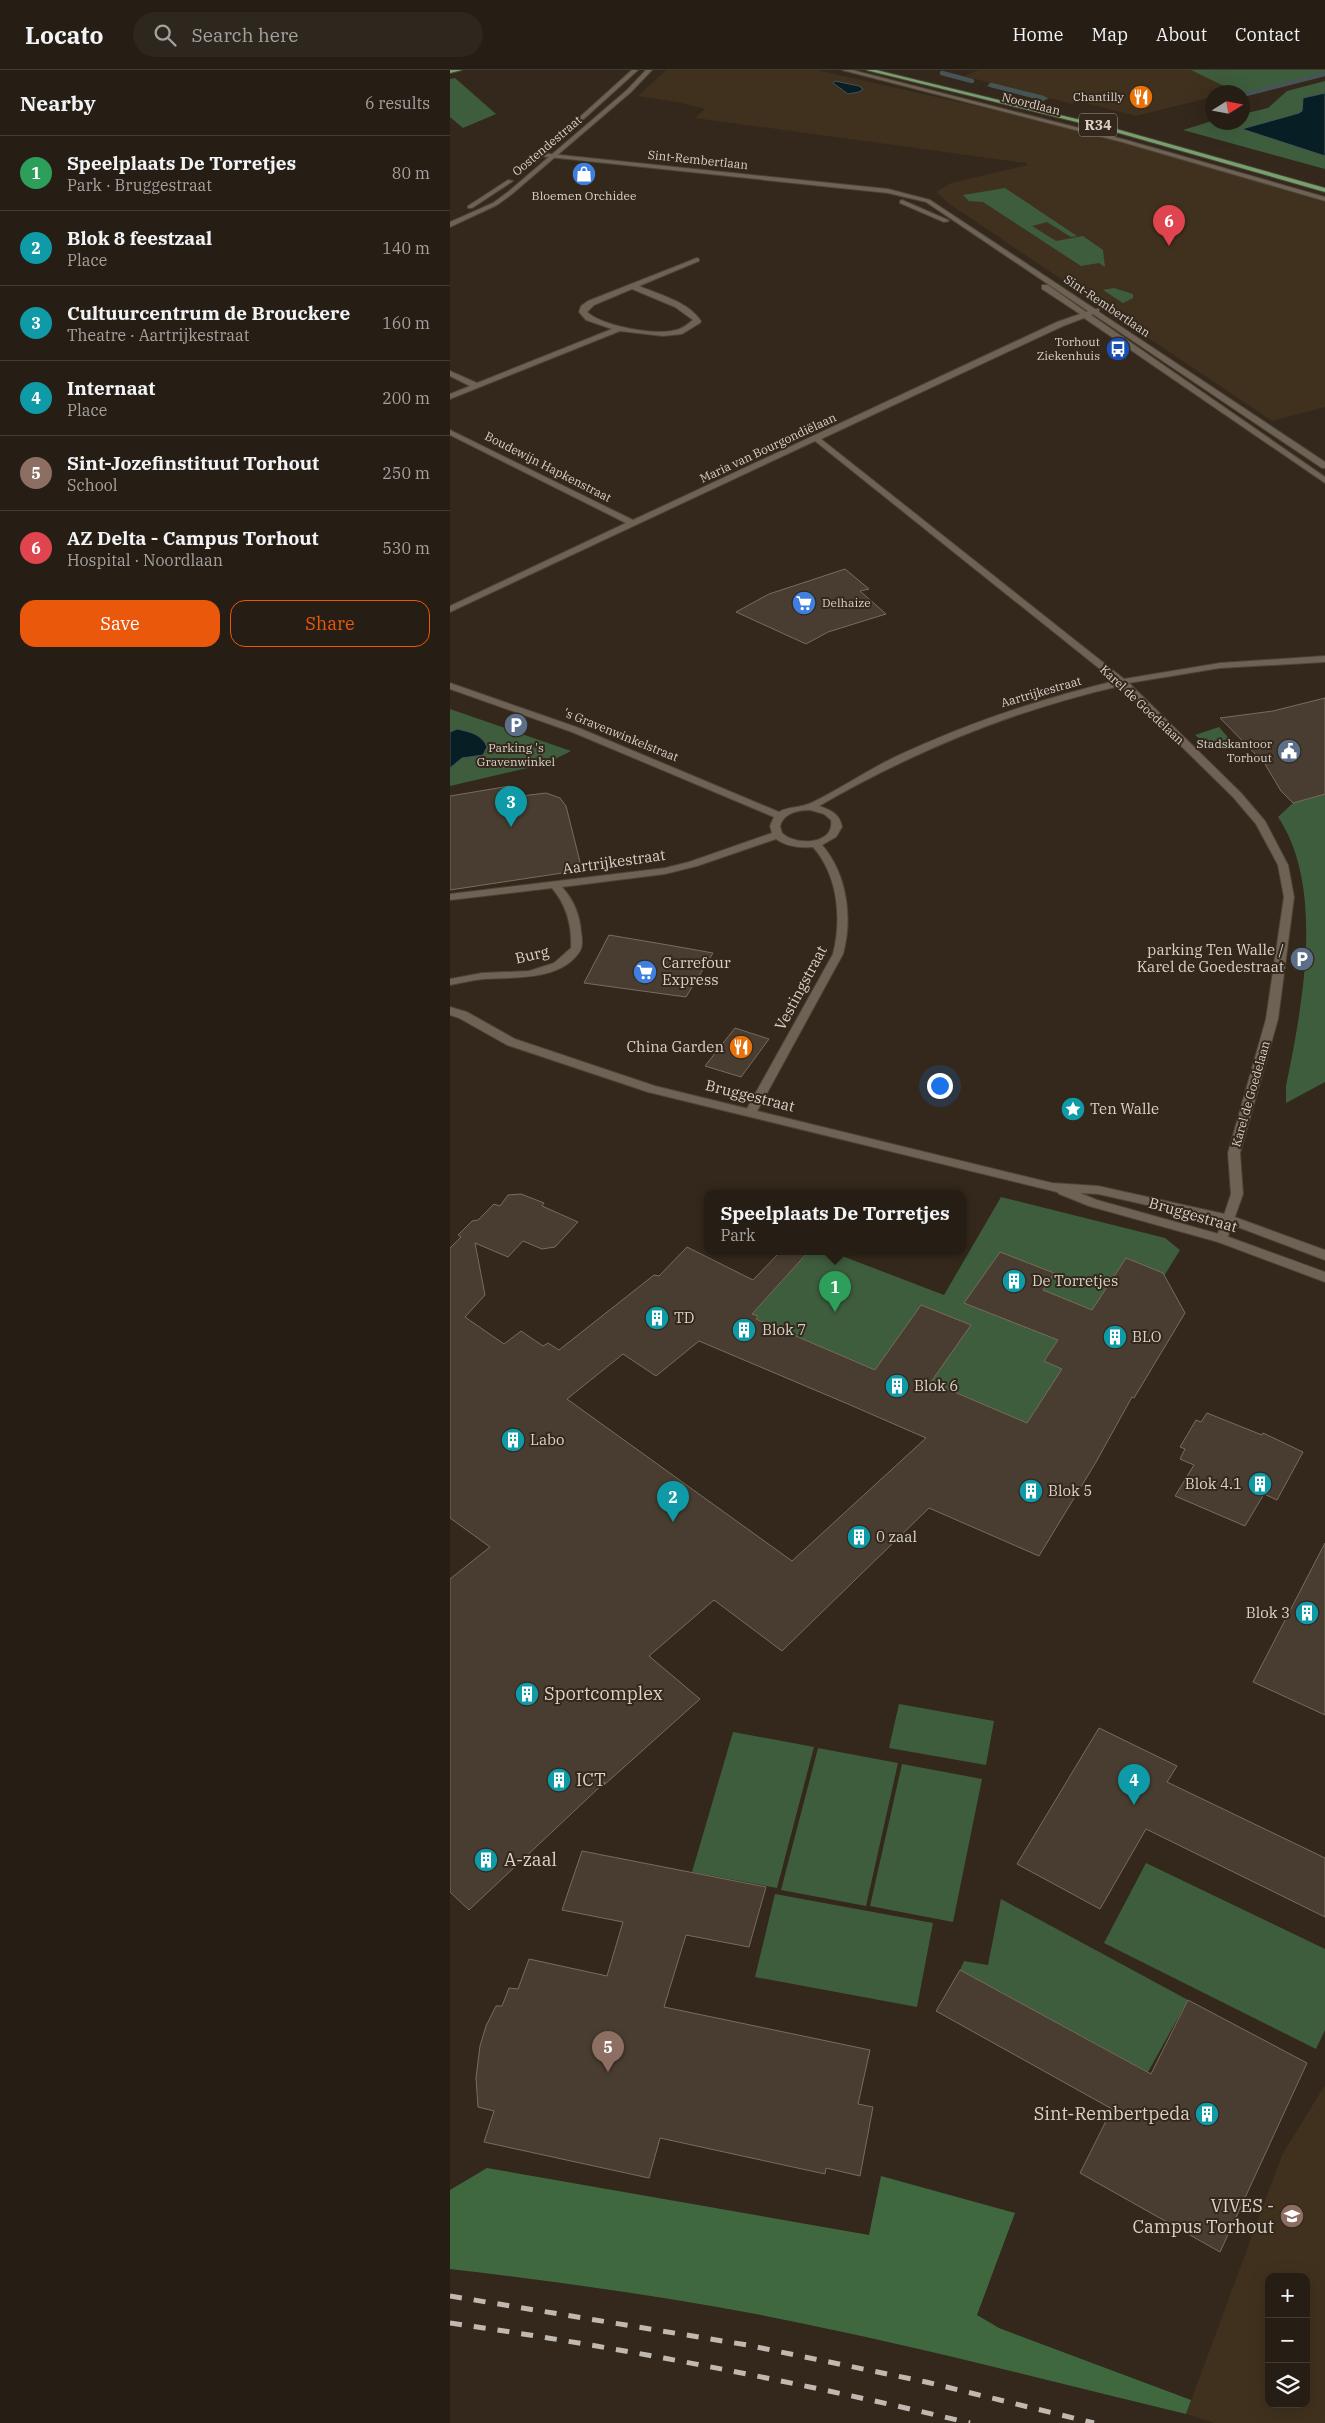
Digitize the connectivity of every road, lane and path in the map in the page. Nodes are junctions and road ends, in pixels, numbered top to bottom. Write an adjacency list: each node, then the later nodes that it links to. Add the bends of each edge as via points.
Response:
1 (459, 70): 7 (main road)
2 (635, 70): 8 (street, Oostendestraat)
3 (649, 70): 9 (street, Oostendestraat)
4 (845, 70): 15 (street, Noordlaan, via 1115,138)
5 (869, 70): 14 (main road, Noordlaan / R34, via 1107,128)
6 (889, 70): 12 (main road, Noordlaan / R34, via 1127,128)
7 (450, 71)
8 (541, 155): 9 (street, Sint-Rembertlaan); 10 (street, Oostendestraat)
9 (553, 156): 13 (street, Sint-Rembertlaan); 19 (street, Oostendestraat, via 495,204)
10 (527, 167)
11 (514, 178): 18 (street, Oostendestraat, via 482,201)
12 (1325, 185)
13 (852, 188): 16 (street, Sint-Rembertlaan, via 888,191); 17 (street, Sint-Rembertlaan)
14 (1325, 190)
15 (1325, 199)
16 (928, 201): 17 (street); 20 (street, Sint-Rembertlaan)
17 (914, 206): 21 (street, Sint-Rembertlaan)
18 (450, 217)
19 (450, 225)
20 (979, 234): 21 (street); 24 (street, Sint-Rembertlaan)
21 (970, 236): 25 (street, Sint-Rembertlaan)
22 (697, 260): 23 (street)
23 (634, 286): 26 (street, via 584,308 583,312 589,318); 26 (street, via 694,314 697,321 679,332 663,334)
24 (1096, 311): 25 (street, Maria van Bourgondiëlaan); 30 (street, Sint-Rembertlaan)
25 (1084, 314): 31 (street, Sint-Rembertlaan); 33 (street, Maria van Bourgondiëlaan)
26 (619, 329): 28 (street)
27 (450, 374): 28 (street)
28 (478, 387): 29 (street)
29 (450, 397)
30 (1222, 397): 31 (street); 34 (street, Sint-Rembertlaan)
31 (1208, 401): 35 (street, Sint-Rembertlaan)
32 (450, 432): 36 (street, Boudewijn Hapkenstraat)
33 (817, 439): 36 (street, Maria van Bourgondiëlaan); 39 (street, Karel de Goedelaan)
34 (1325, 466)
35 (1325, 481)
36 (634, 524): 37 (street, Maria van Bourgondiëlaan)
37 (450, 609)
38 (1325, 659): 39 (street, Aartrijkestraat, via 1186,670)
39 (1122, 682): 41 (street, Aartrijkestraat, via 1044,703 974,727 856,781); 51 (street, Karel de Goedelaan, via 1237,795 1261,824 1283,865 1289,897 1282,960 1271,1027 1234,1153 1237,1194)
40 (450, 686): 42 (street, 's Gravenwinkelstraat, via 596,737)
41 (811, 807): 42 (street, via 790,810); 44 (street, via 831,813 838,824 832,837)
42 (779, 816): 43 (street, via 774,828)
43 (777, 834): 44 (street, via 794,844); 45 (street, Aartrijkestraat, via 665,871)
44 (816, 844): 49 (street, Vestingstraat, via 825,852 839,892 844,930 838,954)
45 (556, 886): 46 (street, Aartrijkestraat); 47 (street, Burg, via 571,907 578,932 576,949 558,965 530,974 482,976)
46 (450, 898)
47 (450, 982)
48 (450, 1011): 49 (street, Bruggestraat, via 511,1042 652,1089)
49 (751, 1112): 50 (street, Bruggestraat)
50 (1052, 1186): 51 (street, Bruggestraat, via 1098,1190); 52 (street, Bruggestraat, via 1093,1204)
51 (1229, 1219): 52 (street, Karel de Goedelaan); 53 (street, Bruggestraat)
52 (1222, 1239): 54 (street, Bruggestraat)
53 (1325, 1255)
54 (1325, 1277)

